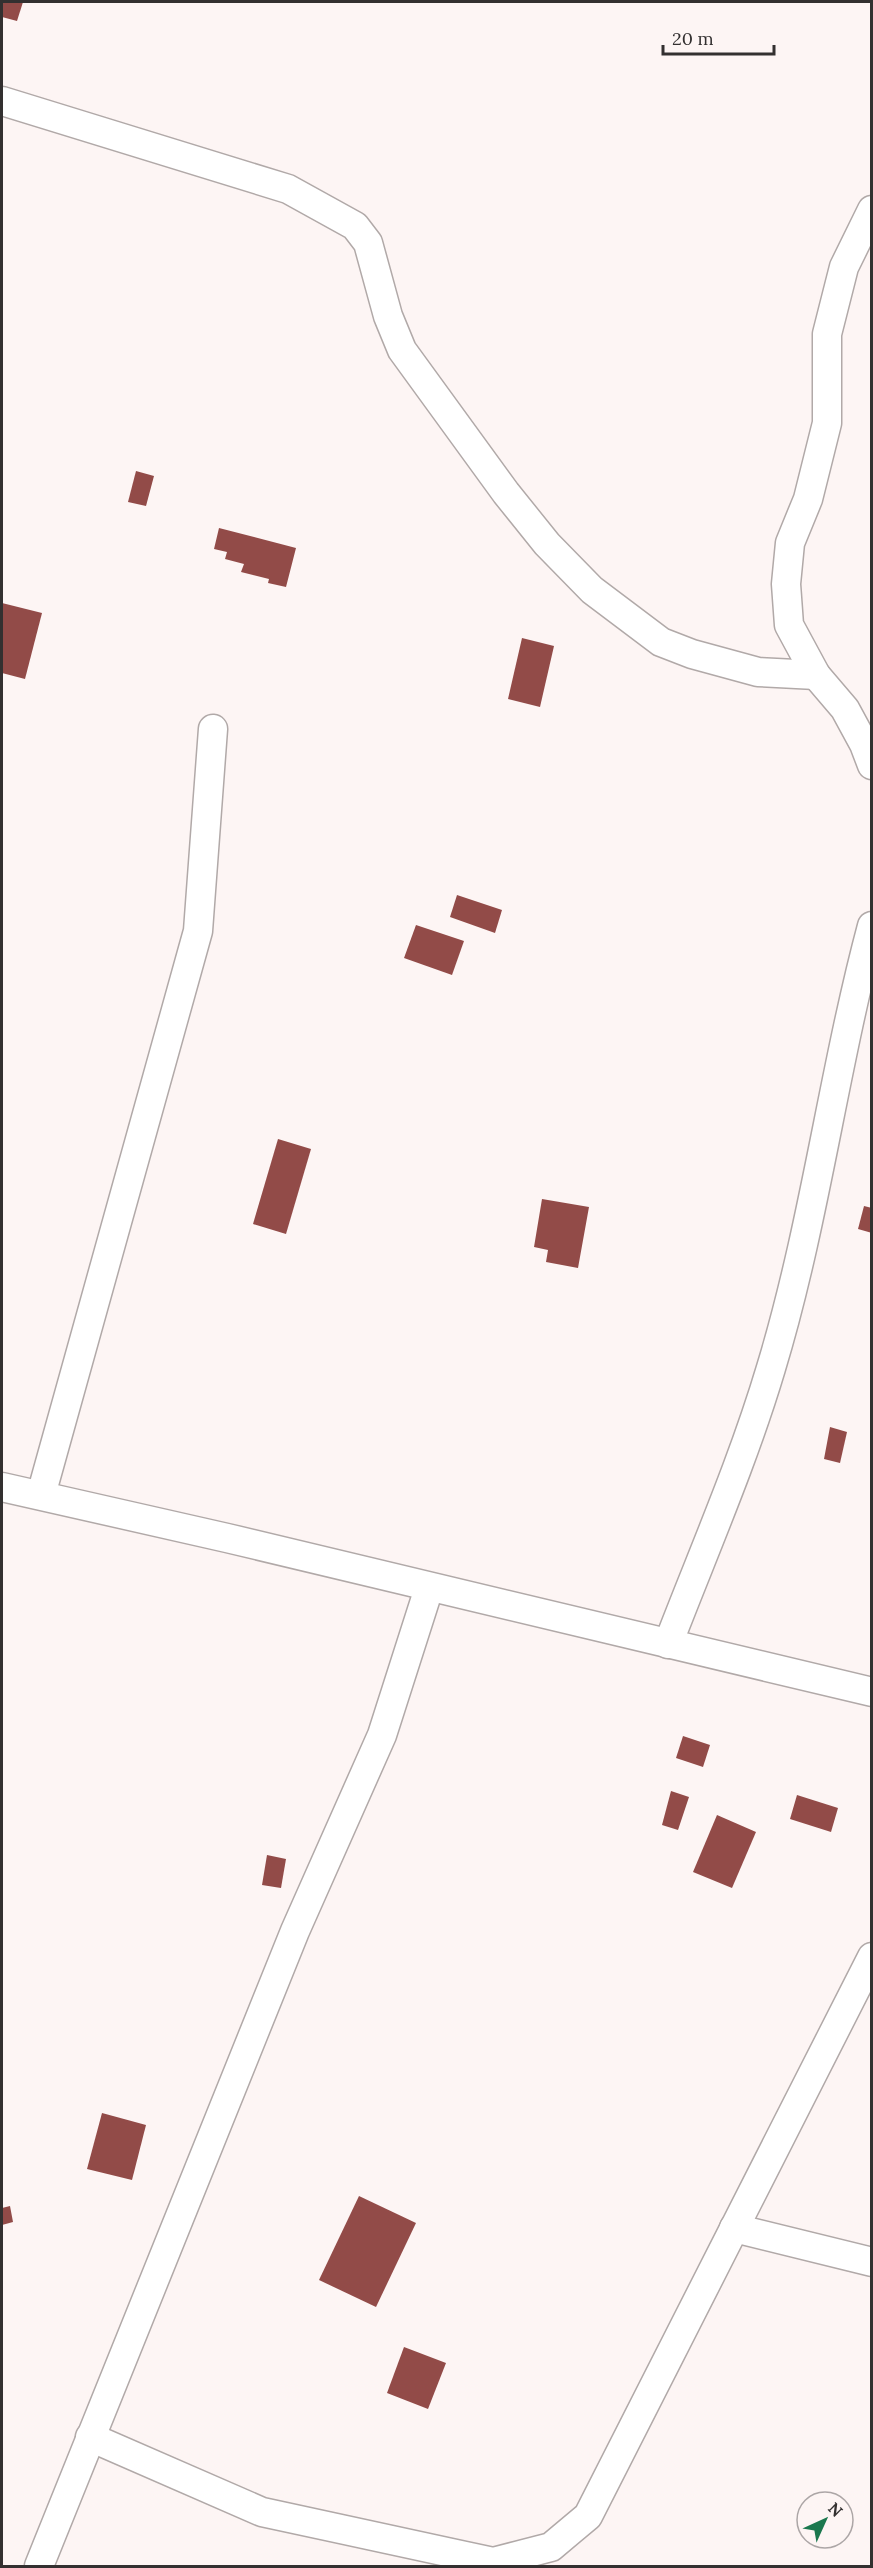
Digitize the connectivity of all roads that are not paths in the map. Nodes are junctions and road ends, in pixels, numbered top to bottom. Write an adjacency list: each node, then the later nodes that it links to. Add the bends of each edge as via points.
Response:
1 (2, 101): 3 (street, via 288,189 355,226 368,243 388,316 402,350 506,493 547,544 592,590 661,642 758,672)
2 (872, 210): 3 (street, via 844,267 827,334 827,423 808,499 790,543 786,584 789,625)
3 (816, 675): 5 (street, via 845,710)
4 (213, 729): 8 (street, via 198,931)
5 (872, 765)
6 (872, 926): 10 (street, via 802,1250 771,1368)
7 (2, 1487): 8 (street)
8 (41, 1495): 9 (street)
9 (429, 1588): 10 (street); 15 (street, via 382,1734 295,1931)
10 (668, 1644): 11 (street)
11 (872, 1692)
12 (872, 1957): 13 (street)
13 (734, 2228): 14 (street); 15 (street, via 588,2516 551,2547 493,2562 262,2512)
14 (872, 2262)
15 (90, 2437): 16 (street)
16 (39, 2566)

